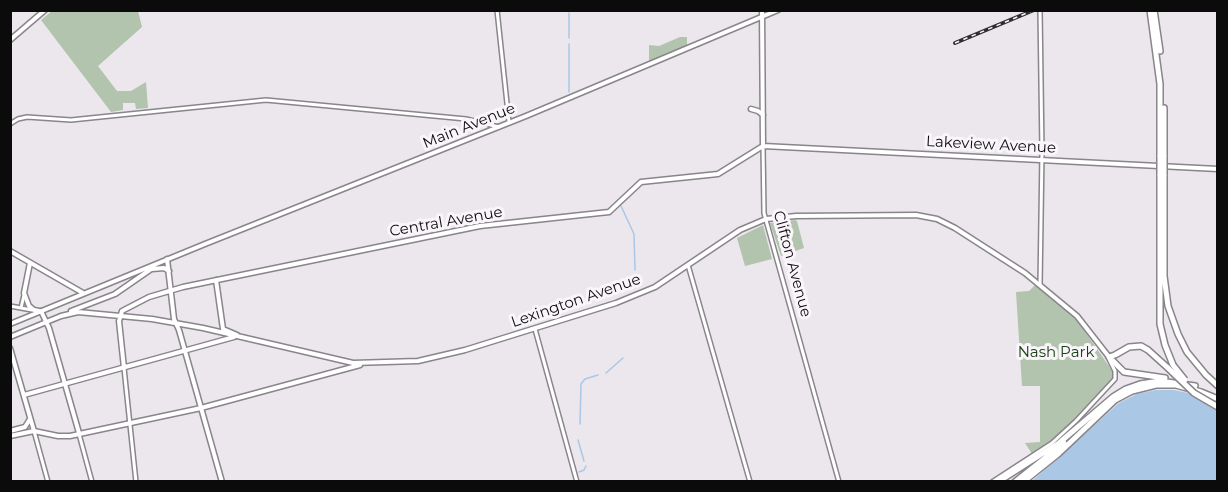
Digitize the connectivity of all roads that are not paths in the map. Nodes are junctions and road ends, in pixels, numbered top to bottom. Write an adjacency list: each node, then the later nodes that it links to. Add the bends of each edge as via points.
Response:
1 (45, 10): 8 (main road)
2 (497, 10): 11 (street)
3 (762, 10): 7 (main road, Clifton Avenue)
4 (778, 10): 7 (main road, Main Avenue)
5 (1152, 10): 17 (highway, bridge, via 1162,107)
6 (1040, 12): 15 (street)
7 (762, 18): 10 (main road, Clifton Avenue); 11 (main road, Main Avenue)
8 (10, 40)
9 (751, 109): 10 (main road)
10 (763, 115): 14 (main road, Clifton Avenue)
11 (509, 122): 13 (main road, Main Avenue)
12 (10, 124): 13 (street, via 23,117 71,120 266,99 472,120)
13 (499, 127): 20 (main road, Main Avenue)
14 (763, 146): 15 (main road, Lakeview Avenue); 18 (street, Clifton Avenue); 25 (main road, Central Avenue, via 718,174 641,182 609,212 480,225)
15 (1041, 159): 16 (main road, Lakeview Avenue); 26 (street)
16 (1218, 169)
17 (1162, 174): 48 (highway, via 1160,324); 52 (highway, via 1164,276 1171,316 1187,352)
18 (766, 219): 22 (main road, Lexington Avenue, via 740,230); 26 (main road, Lexington Avenue, via 930,217 955,228); 70 (street, Clifton Avenue)
19 (10, 251): 21 (main road)
20 (167, 260): 23 (main road, Main Avenue); 24 (main road); 29 (main road, Main Avenue)
21 (30, 263): 28 (main road); 29 (main road)
22 (688, 265): 41 (main road, Lexington Avenue, via 644,292 613,305); 69 (street)
23 (151, 269): 24 (main road); 35 (main road, Main Avenue, via 115,294)
24 (169, 271): 27 (main road)
25 (216, 280): 27 (main road, Central Avenue); 36 (main road)
26 (1040, 285): 46 (main road, Lexington Avenue, via 1077,316)
27 (171, 290): 34 (main road, Central Avenue, via 148,297); 39 (main road)
28 (24, 293): 31 (street); 32 (main road)
29 (83, 294): 33 (main road, Main Avenue)
30 (10, 306): 31 (street)
31 (21, 308): 32 (street)
32 (34, 310): 33 (main road)
33 (41, 311): 37 (main road); 38 (main road, Main Avenue)
34 (121, 313): 35 (main road, Lexington Avenue, via 78,312); 39 (main road, Lexington Avenue); 49 (main road)
35 (61, 316): 37 (main road, Main Avenue)
36 (220, 319): 40 (main road, via 218,329); 43 (main road, via 224,330)
37 (47, 322): 42 (main road, Main Avenue); 50 (main road)
38 (10, 324)
39 (176, 324): 40 (main road, Lexington Avenue); 45 (main road)
40 (197, 327): 43 (main road, Lexington Avenue)
41 (535, 329): 47 (main road, Lexington Avenue, via 438,357); 68 (street)
42 (10, 337)
43 (238, 337): 45 (main road); 47 (main road, Lexington Avenue)
44 (10, 348): 53 (main road)
45 (185, 351): 49 (main road); 57 (main road)
46 (1108, 357): 48 (highway, via 1141,346); 51 (highway, via 1127,373); 71 (street, via 1115,371 1114,379 1083,414 1052,443)
47 (367, 363): 57 (main road)
48 (1170, 366): 55 (highway, bridge)
49 (124, 368): 50 (main road); 59 (street)
50 (65, 384): 53 (main road); 62 (main road)
51 (1195, 386): 54 (highway); 56 (highway, via 1171,381 1140,384 1122,391)
52 (1218, 386)
53 (24, 395): 58 (main road)
54 (1218, 397): 74 (highway, via 1176,386 1156,385 1132,391 1115,400)
55 (1218, 406)
56 (1102, 407): 72 (highway, via 1059,443); 73 (highway)
57 (201, 408): 59 (main road); 67 (main road)
58 (31, 418): 60 (main road, via 25,427); 61 (main road)
59 (130, 423): 62 (main road); 66 (street)
60 (10, 431)
61 (34, 431): 62 (main road, via 58,436); 63 (main road); 64 (street)
62 (79, 433): 65 (street)
63 (10, 436)
64 (48, 482)
65 (92, 482)
66 (136, 482)
67 (222, 482)
68 (577, 482)
69 (750, 482)
70 (839, 482)
71 (992, 482)
72 (998, 482)
73 (1015, 482)
74 (1023, 482)

